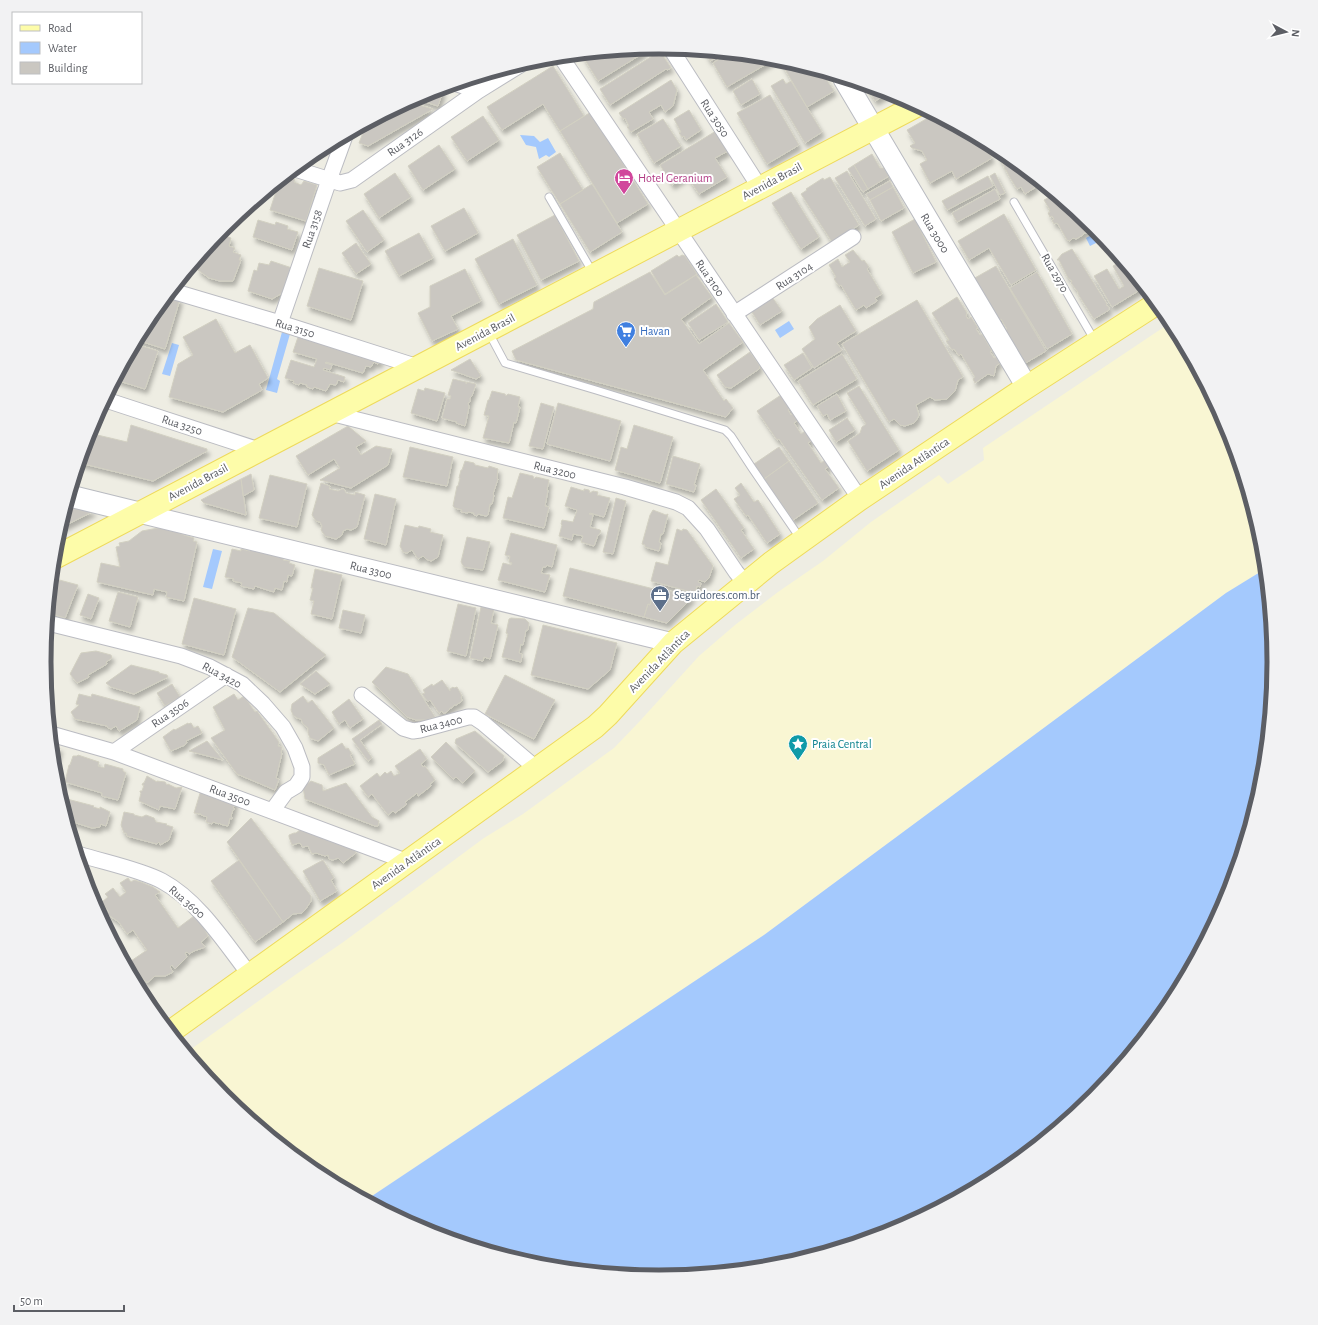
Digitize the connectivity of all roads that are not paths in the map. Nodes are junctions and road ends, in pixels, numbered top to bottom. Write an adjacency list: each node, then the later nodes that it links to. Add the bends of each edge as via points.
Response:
1 (675, 55): 12 (street, Rua 3050)
2 (565, 62): 15 (street, Rua 3100)
3 (505, 74): 6 (street, Rua 3126)
4 (847, 85): 8 (main road, Rua 3000)
5 (465, 87): 6 (street)
6 (478, 91): 11 (street, Rua 3126, via 352,180 340,183)
7 (910, 109): 8 (main road, Avenida Brasil)
8 (872, 128): 12 (main road, Avenida Brasil); 25 (main road, Rua 3000)
9 (342, 144): 11 (street, Rua 3158)
10 (301, 171): 11 (street, Rua 3126)
11 (329, 180): 21 (street, Rua 3158)
12 (760, 188): 15 (main road, Avenida Brasil)
13 (550, 197): 17 (lane)
14 (1014, 202): 23 (lane, Rua 2970)
15 (678, 230): 17 (main road, Avenida Brasil); 20 (street, Rua 3100)
16 (853, 237): 20 (street, Rua 3104)
17 (594, 274): 22 (main road, Avenida Brasil)
18 (177, 292): 21 (street, Rua 3150)
19 (1152, 307): 23 (main road, Avenida Atlântica)
20 (734, 314): 30 (street, Rua 3100)
21 (280, 323): 24 (street, Rua 3150)
22 (488, 331): 24 (main road, Avenida Brasil); 32 (lane, via 505,363 725,430)
23 (1096, 343): 25 (main road, Avenida Atlântica)
24 (418, 367): 27 (main road, Avenida Brasil)
25 (1027, 387): 30 (main road, Avenida Atlântica)
26 (110, 401): 28 (street, Rua 3250)
27 (330, 413): 28 (main road, Avenida Brasil); 34 (street, Rua 3200, via 676,502 688,508 706,529)
28 (259, 450): 31 (main road, Avenida Brasil)
29 (74, 497): 31 (main road, Rua 3300)
30 (860, 499): 32 (main road, Avenida Atlântica)
31 (139, 513): 33 (main road, Avenida Brasil); 36 (street, Rua 3300)
32 (802, 540): 34 (main road, Avenida Atlântica)
33 (61, 554)
34 (745, 583): 36 (main road, Avenida Atlântica)
35 (52, 624): 37 (street, Rua 3420, via 181,656)
36 (673, 644): 41 (main road, Avenida Atlântica, via 599,723)
37 (226, 675): 40 (street, Rua 3506); 42 (street, Rua 3420, via 242,684 283,727 302,767 302,777 296,786 286,792)
38 (362, 694): 41 (street, Rua 3400, via 403,728 413,731 468,717 474,718)
39 (55, 735): 40 (street, Rua 3500)
40 (114, 752): 42 (street, Rua 3500)
41 (537, 769): 45 (main road, Avenida Atlântica)
42 (272, 811): 45 (street, Rua 3500)
43 (82, 855): 44 (street, Rua 3600)
44 (99, 860): 46 (street); 47 (street, Rua 3600, via 162,881 182,895 208,920)
45 (408, 862): 47 (main road, Avenida Atlântica)
46 (86, 866)
47 (250, 975): 48 (main road, Avenida Atlântica)
48 (174, 1029)

